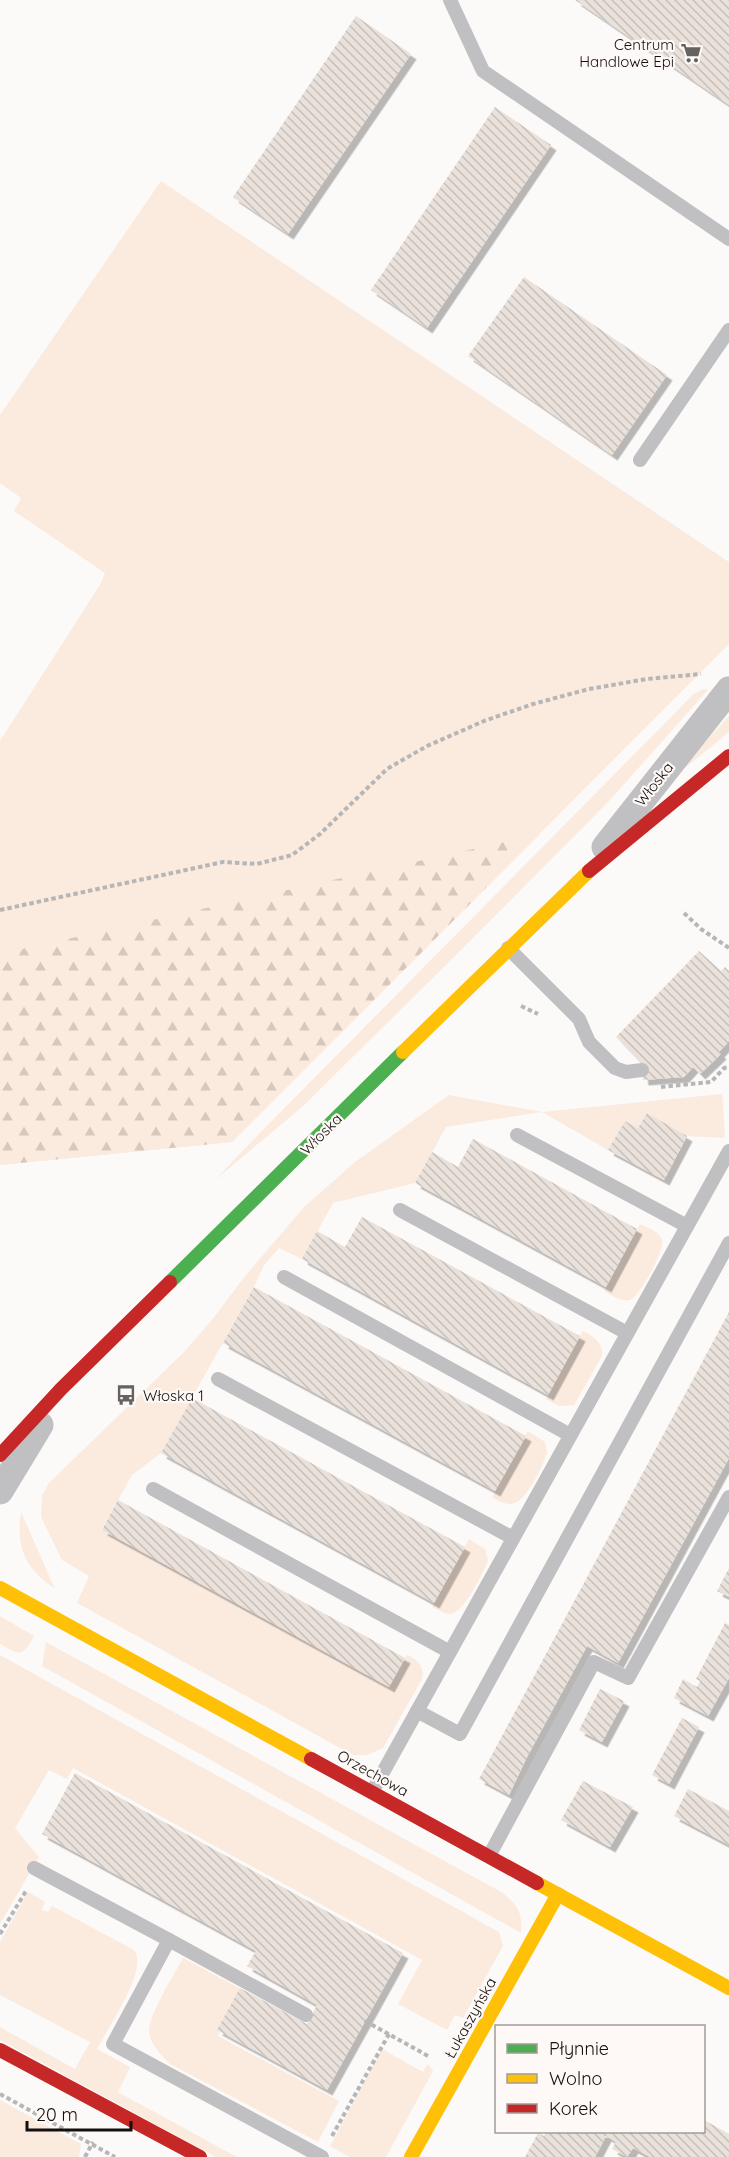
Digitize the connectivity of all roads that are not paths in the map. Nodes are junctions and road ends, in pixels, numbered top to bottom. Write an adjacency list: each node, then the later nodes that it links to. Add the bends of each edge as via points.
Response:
1 (450, 0): 2 (lane, via 483,71)
2 (729, 239)
3 (729, 330): 4 (lane)
4 (639, 460)
5 (729, 690): 7 (street, Włoska)
6 (729, 756): 7 (street, Włoska)
7 (580, 878): 8 (street, Włoska)
8 (508, 948): 9 (lane, via 579,1019 589,1042 615,1068 626,1072); 18 (street, Włoska)
9 (642, 1070)
10 (517, 1135): 13 (lane)
11 (729, 1150): 13 (lane)
12 (400, 1210): 16 (lane)
13 (687, 1226): 16 (lane)
14 (729, 1243): 27 (lane, via 460,1734)
15 (284, 1277): 19 (lane)
16 (627, 1334): 19 (lane)
17 (218, 1379): 24 (lane)
18 (61, 1389): 20 (street, Włoska); 22 (street, Włoska)
19 (570, 1435): 24 (lane)
20 (0, 1455)
21 (153, 1489): 26 (lane)
22 (0, 1491)
23 (729, 1497): 29 (lane, via 628,1678 594,1662)
24 (513, 1538): 26 (lane)
25 (0, 1588): 28 (street, Orzechowa)
26 (450, 1652): 27 (lane)
27 (417, 1711): 28 (lane)
28 (372, 1792): 29 (street, Orzechowa)
29 (489, 1856): 31 (street, Orzechowa)
30 (36, 1869): 32 (lane)
31 (558, 1894): 33 (street, Orzechowa); 38 (street, Łukaszyńska)
32 (169, 1940): 34 (lane); 37 (lane, via 113,2044)
33 (729, 1989)
34 (306, 2015)
35 (0, 2050): 36 (street)
36 (200, 2157)
37 (321, 2157)
38 (411, 2157)

